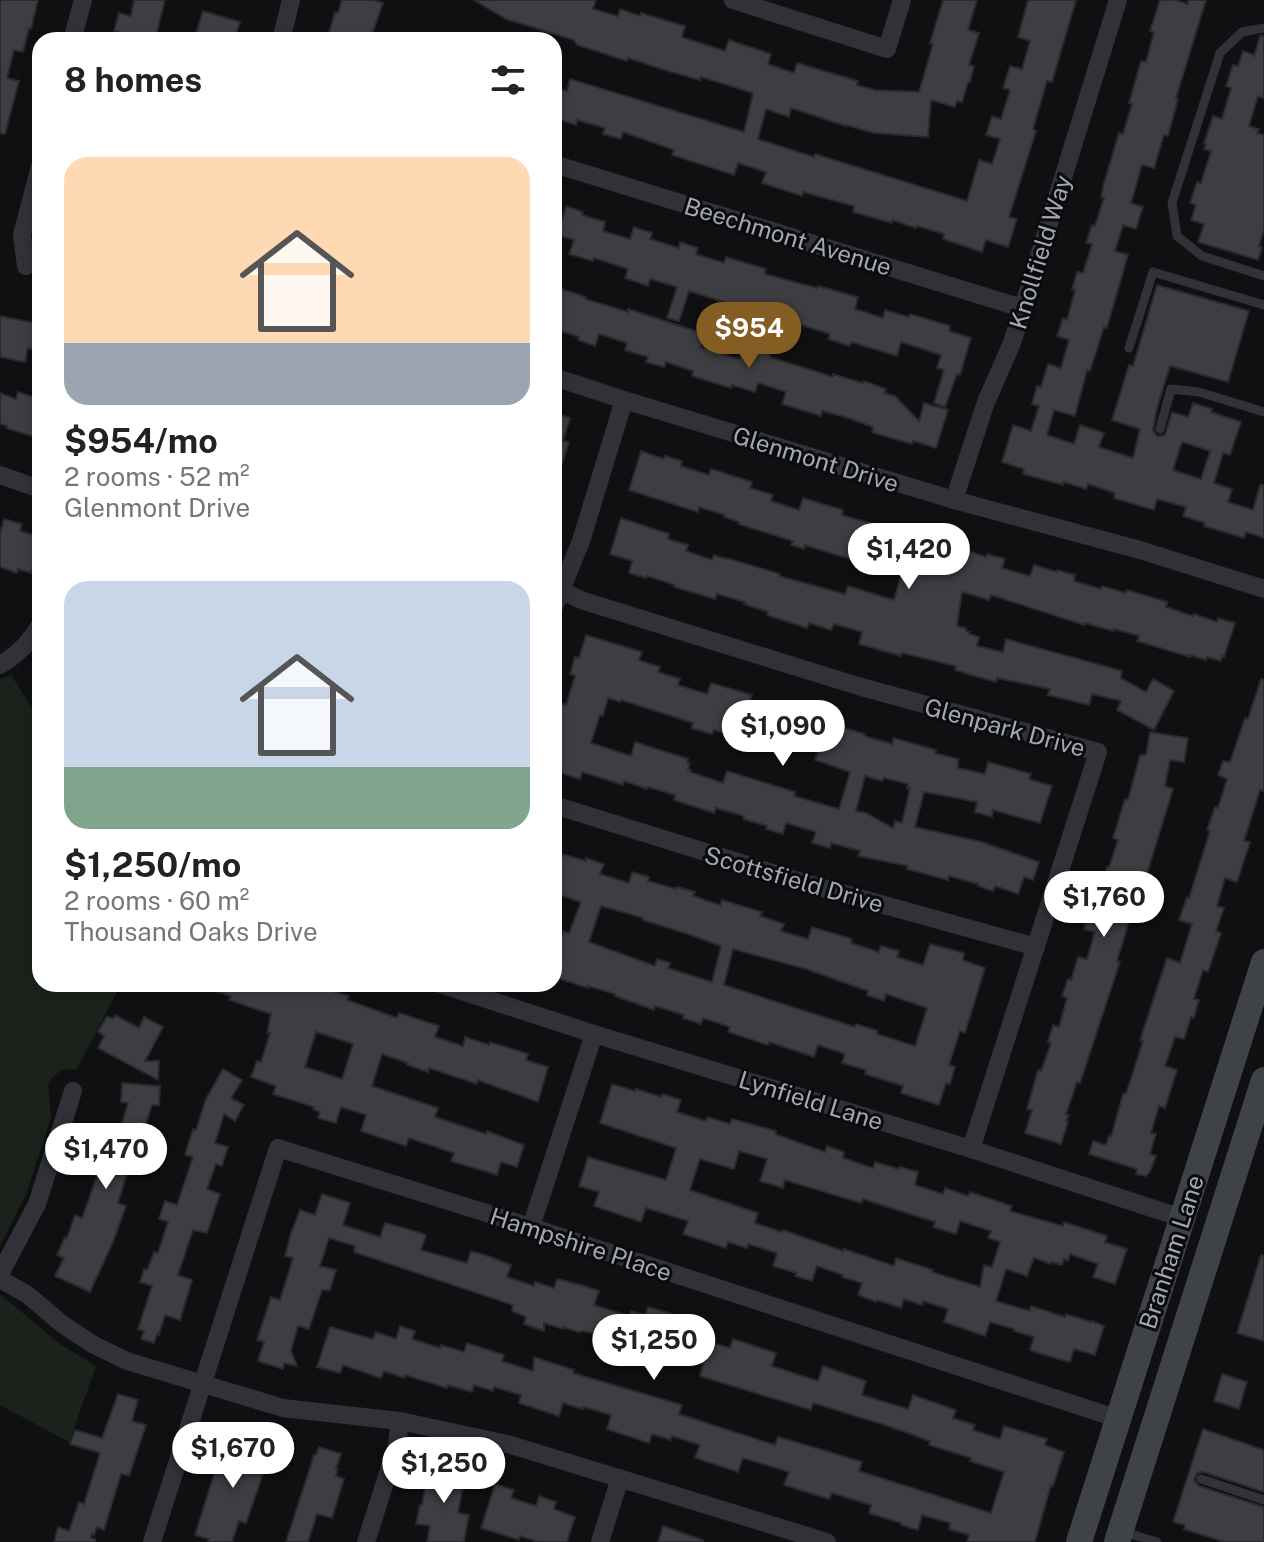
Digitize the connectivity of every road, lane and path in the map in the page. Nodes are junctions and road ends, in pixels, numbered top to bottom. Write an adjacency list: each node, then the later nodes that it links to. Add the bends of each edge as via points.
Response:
1 (83, 0): 7 (street)
2 (291, 0): 8 (street)
3 (733, 0): 4 (street, via 887,49)
4 (902, 0)
5 (1118, 0): 14 (street, Knollfield Way)
6 (1264, 28): 12 (lane, via 1242,32 1220,53 1172,203 1177,236 1202,256)
7 (74, 32)
8 (283, 32)
9 (562, 166): 14 (street, Beechmont Avenue)
10 (32, 197): 11 (street, via 22,235)
11 (26, 266)
12 (1264, 276)
13 (1264, 305): 15 (lane, via 1153,272)
14 (1022, 308): 22 (street, Knollfield Way)
15 (1129, 348)
16 (562, 380): 17 (street, Glenmont Drive)
17 (624, 400): 22 (street, Glenmont Drive); 23 (street)
18 (1264, 412): 19 (lane, via 1171,389)
19 (1160, 429)
20 (0, 475): 21 (street)
21 (32, 486)
22 (954, 500): 24 (street, Glenmont Drive)
23 (562, 587)
24 (1264, 589)
25 (562, 599): 29 (street, Glenpark Drive, via 584,601 858,686 1098,752)
26 (32, 638): 27 (street)
27 (0, 665)
28 (562, 807): 29 (street, Scottsfield Drive)
29 (1036, 947): 35 (street, Glenpark Drive)
30 (1264, 962): 36 (main road, Branham Lane)
31 (465, 992): 32 (street, Lynfield Lane)
32 (594, 1034): 35 (street, Lynfield Lane); 37 (street)
33 (1264, 1080): 38 (main road, Branham Lane)
34 (73, 1091): 39 (street, via 37,1204)
35 (971, 1149): 36 (street, Lynfield Lane)
36 (1182, 1218): 38 (main road); 41 (main road, Branham Lane)
37 (531, 1227): 40 (street, Hampshire Place, via 278,1148); 41 (street, Hampshire Place)
38 (1217, 1230): 46 (main road, Branham Lane)
39 (0, 1276): 40 (street, via 94,1345)
40 (202, 1384): 42 (street, via 283,1408); 47 (street)
41 (1119, 1419): 51 (main road, Branham Lane)
42 (400, 1421): 43 (street, via 511,1445); 48 (street)
43 (620, 1478): 49 (street); 50 (street)
44 (1201, 1479): 45 (lane)
45 (1264, 1500)
46 (1118, 1536): 52 (lane)
47 (152, 1542)
48 (366, 1542)
49 (600, 1542)
50 (827, 1542)
51 (1079, 1542)
52 (1157, 1542)

